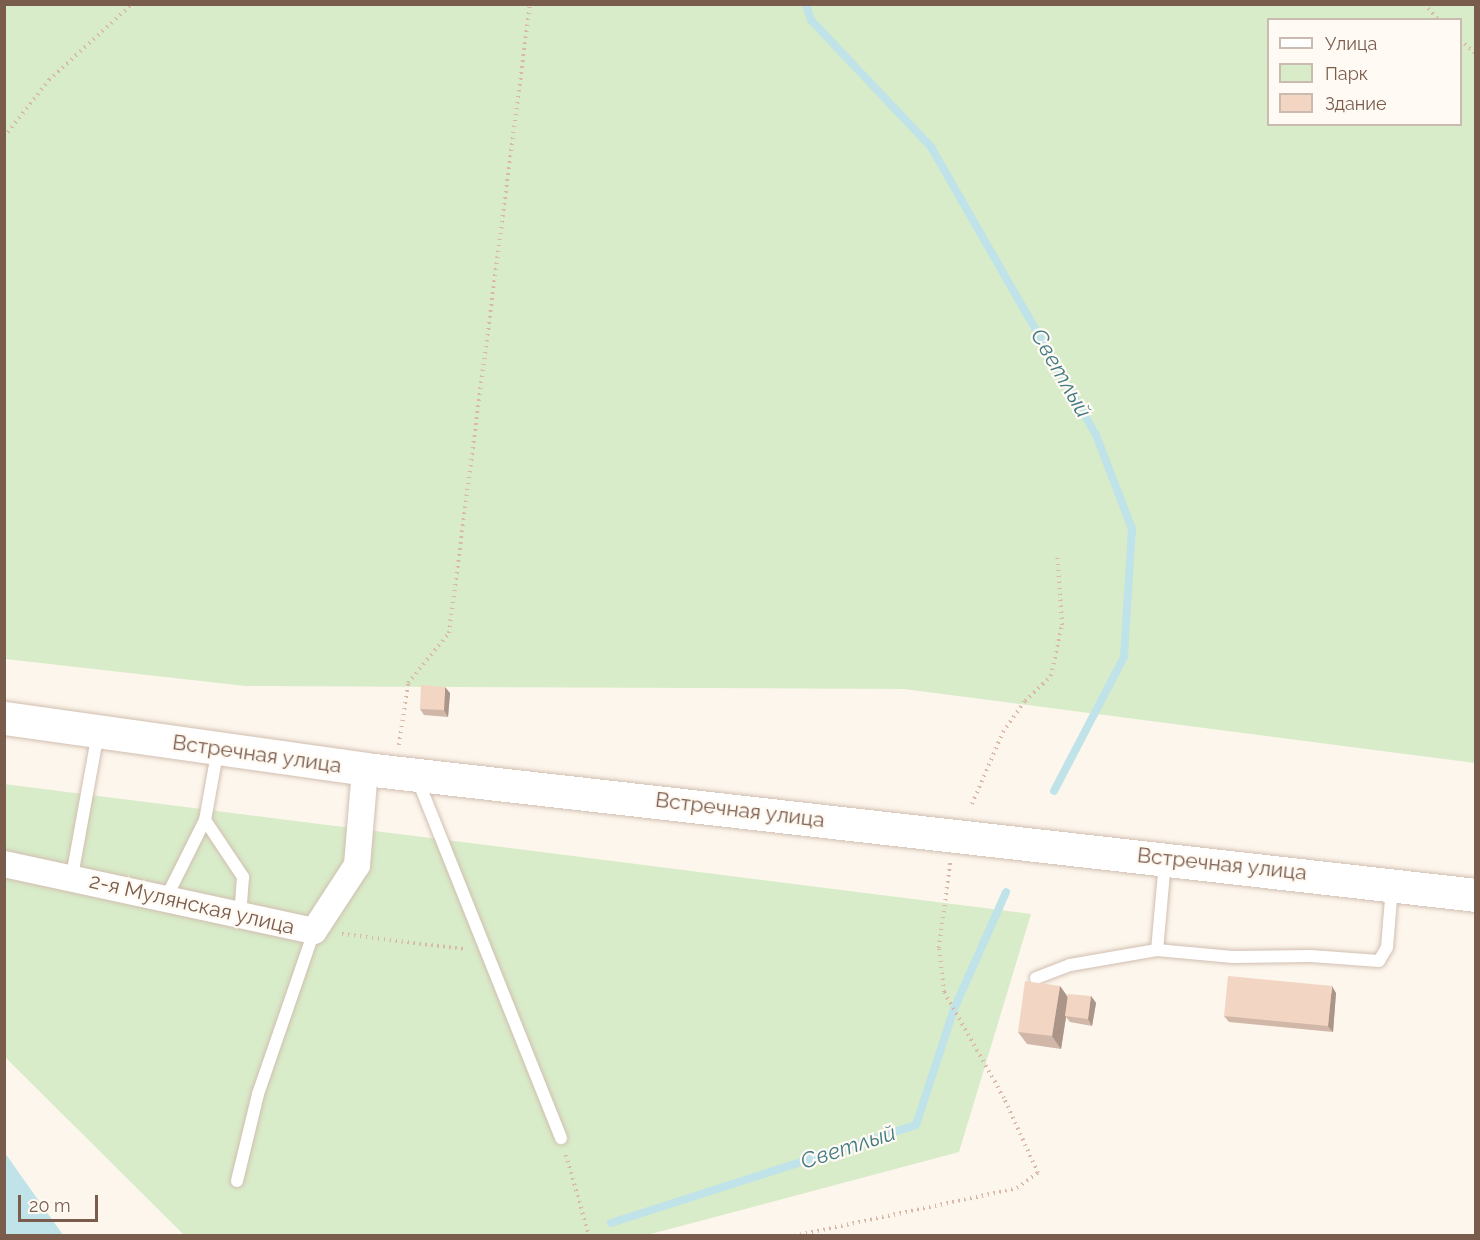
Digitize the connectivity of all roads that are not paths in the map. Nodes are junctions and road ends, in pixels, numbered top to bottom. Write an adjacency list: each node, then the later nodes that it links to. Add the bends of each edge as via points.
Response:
1 (4, 718): 2 (main road, Встречная улица)
2 (98, 731): 3 (main road, Встречная улица); 8 (lane)
3 (218, 748): 4 (main road, Встречная улица); 5 (lane)
4 (392, 772): 6 (main road, Встречная улица); 13 (street, 2-я Мулянская улица, via 357,865); 16 (lane, via 489,952)
5 (205, 820): 11 (lane); 12 (lane, via 243,877)
6 (1166, 858): 9 (main road, Встречная улица); 14 (lane)
7 (4, 864): 8 (street, 2-я Мулянская улица)
8 (72, 876): 11 (street, 2-я Мулянская улица)
9 (1393, 884): 10 (main road, Встречная улица); 14 (lane, via 1387,947 1379,961 1311,956 1233,957)
10 (1476, 895)
11 (165, 901): 12 (street, 2-я Мулянская улица)
12 (240, 917): 13 (street, 2-я Мулянская улица)
13 (314, 931): 17 (lane, via 258,1094)
14 (1157, 950): 15 (lane, via 1070,965)
15 (1035, 978)
16 (561, 1138)
17 (237, 1181)

